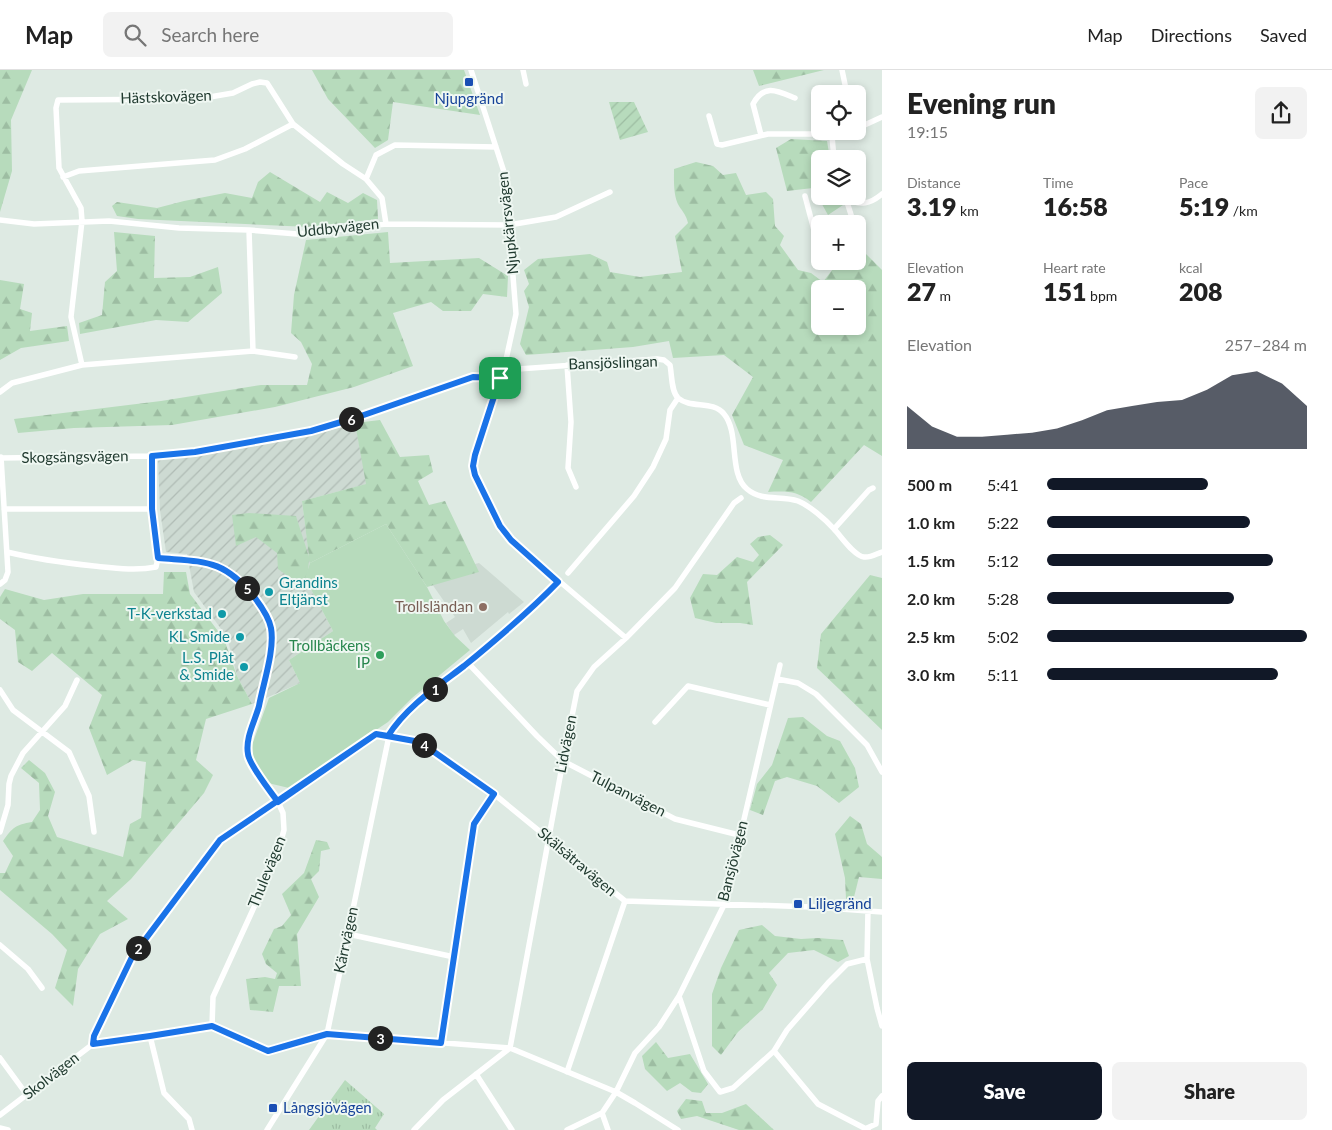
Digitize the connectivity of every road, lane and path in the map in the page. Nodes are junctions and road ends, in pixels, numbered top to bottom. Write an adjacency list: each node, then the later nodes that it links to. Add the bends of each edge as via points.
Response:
1 (471, 70): 13 (street, Njupkärrsvägen)
2 (523, 70): 4 (street)
3 (842, 70): 5 (street)
4 (526, 84)
5 (845, 85)
6 (795, 98): 12 (street, via 771,90 755,100 753,104)
7 (709, 116): 12 (street, via 717,144)
8 (882, 117): 10 (street)
9 (293, 124): 14 (street, via 245,149 215,160 79,171); 14 (street, Hästskovägen, via 267,83 260,82 232,93 198,99 58,100 58,160); 15 (street, Hästskovägen)
10 (866, 124)
11 (811, 134): 12 (street)
12 (761, 135)
13 (496, 147): 15 (street, via 395,145 376,155); 24 (street, Njupkärrsvägen, via 505,176)
14 (63, 177): 22 (street, Hästskovägen, via 81,208)
15 (366, 179): 23 (street, Hästskovägen, via 382,198)
16 (610, 192): 24 (street, Uddbyvägen, via 556,217)
17 (882, 194): 19 (street)
18 (805, 196): 20 (street)
19 (866, 202)
20 (811, 219)
21 (0, 220): 22 (street, Uddbyvägen, via 34,224)
22 (82, 221): 25 (street, Uddbyvägen); 28 (street, via 71,317)
23 (386, 224): 24 (street, Uddbyvägen); 25 (street, Uddbyvägen, via 297,234)
24 (509, 225): 30 (street, Njupkärrsvägen, via 516,314)
25 (249, 230): 26 (street)
26 (253, 351): 27 (street); 28 (street)
27 (295, 356)
28 (82, 365): 32 (street, via 12,383)
29 (567, 365): 30 (street, Bansjöslingan); 33 (street, Bansjöslingan, via 664,360 670,365 673,388); 36 (street, via 568,468)
30 (503, 370): 31 (street, Njupkärrsvägen)
31 (500, 378): 34 (street, Skogsängsvägen, via 473,377 311,431 195,452); 47 (street, Njupkärrsvägen, via 475,455 475,475 500,526)
32 (0, 392)
33 (678, 398): 42 (street, via 711,406 724,413 730,423 736,463 746,489 760,497 799,501); 46 (street, via 670,410 666,439 653,467 634,496)
34 (152, 456): 35 (street, Skogsängsvägen); 41 (street)
35 (1, 458): 37 (street)
36 (576, 487)
37 (2, 488): 40 (street)
38 (872, 488): 42 (street)
39 (741, 498): 49 (street, Lidvägen, via 734,503 675,588)
40 (4, 509): 41 (street); 43 (street)
41 (152, 509): 45 (street)
42 (834, 528): 44 (street, via 858,555 865,558)
43 (7, 552): 45 (street, via 40,560 142,569 156,566); 48 (street, via 8,572)
44 (882, 552)
45 (158, 558): 62 (street, Thulevägen, via 202,562 228,571 251,593 267,617 271,646 247,747 248,756)
46 (568, 573)
47 (558, 582): 49 (street, Njupkärrsvägen); 50 (street)
48 (0, 584)
49 (626, 638): 59 (street, Lidvägen, via 594,667 577,691)
50 (468, 663): 58 (street, via 414,706); 59 (street, Tulpanvägen)
51 (780, 665): 52 (street, Bansjövägen)
52 (777, 679): 55 (street, Bansjövägen); 60 (street, via 798,683 816,694 867,745)
53 (77, 680): 57 (street, via 66,706)
54 (0, 690): 57 (street, via 13,710)
55 (770, 704): 56 (street, via 688,686); 65 (street, Bansjövägen)
56 (655, 722)
57 (42, 732): 63 (street, via 23,753 11,776 8,805); 64 (street, via 69,752 89,796)
58 (388, 736): 61 (street, Skälsätravägen, via 420,742); 62 (street, Skolvägen, via 376,734); 71 (street, Kärrvägen)
59 (563, 761): 65 (street, Tulpanvägen, via 675,819); 66 (street, Lidvägen)
60 (882, 772)
61 (494, 794): 66 (street, Skälsätravägen); 73 (street, via 474,824)
62 (278, 802): 77 (street, Thulevägen, via 283,813 284,830 276,859 213,997); 82 (street, Skolvägen, via 220,840 132,957)
63 (0, 832)
64 (94, 832)
65 (739, 835): 68 (street, Bansjövägen)
66 (549, 838): 67 (street, Skälsätravägen); 83 (street, Lidvägen)
67 (625, 902): 68 (street, Skälsätravägen); 86 (street)
68 (724, 905): 69 (street, Skälsätravägen); 76 (street, Bansjövägen)
69 (868, 910): 70 (street, Skälsätravägen); 74 (street)
70 (882, 912)
71 (348, 934): 73 (street); 79 (street, Kärrvägen)
72 (0, 945): 75 (street, via 28,969)
73 (454, 957): 81 (street)
74 (867, 959): 78 (street); 84 (street, via 847,964 828,983 787,1030)
75 (42, 988)
76 (679, 996): 84 (street, via 704,1070 720,1092 733,1088); 88 (street, Bansjövägen, via 659,1027 635,1053)
77 (212, 1026): 79 (street, via 268,1051); 80 (street)
78 (882, 1026)
79 (327, 1034): 81 (street); 97 (street, Kärrvägen)
80 (150, 1036): 82 (street); 96 (street, via 164,1093 189,1119)
81 (441, 1043): 83 (street)
82 (93, 1044): 89 (street, Skolvägen)
83 (510, 1048): 86 (street); 87 (street)
84 (774, 1052): 94 (street, via 818,1104)
85 (0, 1058): 89 (street)
86 (567, 1072): 88 (street)
87 (476, 1074): 98 (street, via 443,1100); 99 (street)
88 (616, 1092): 91 (street, Bansjövägen); 102 (street)
89 (27, 1095): 92 (street, Skolvägen)
90 (882, 1096): 94 (street, via 878,1101 876,1124)
91 (602, 1112): 100 (street); 101 (street)
92 (0, 1115)
93 (0, 1128): 95 (street)
94 (868, 1129)
95 (8, 1130)
96 (192, 1130)
97 (267, 1130)
98 (414, 1130)
99 (512, 1130)
100 (567, 1130)
101 (608, 1130)
102 (678, 1130)

